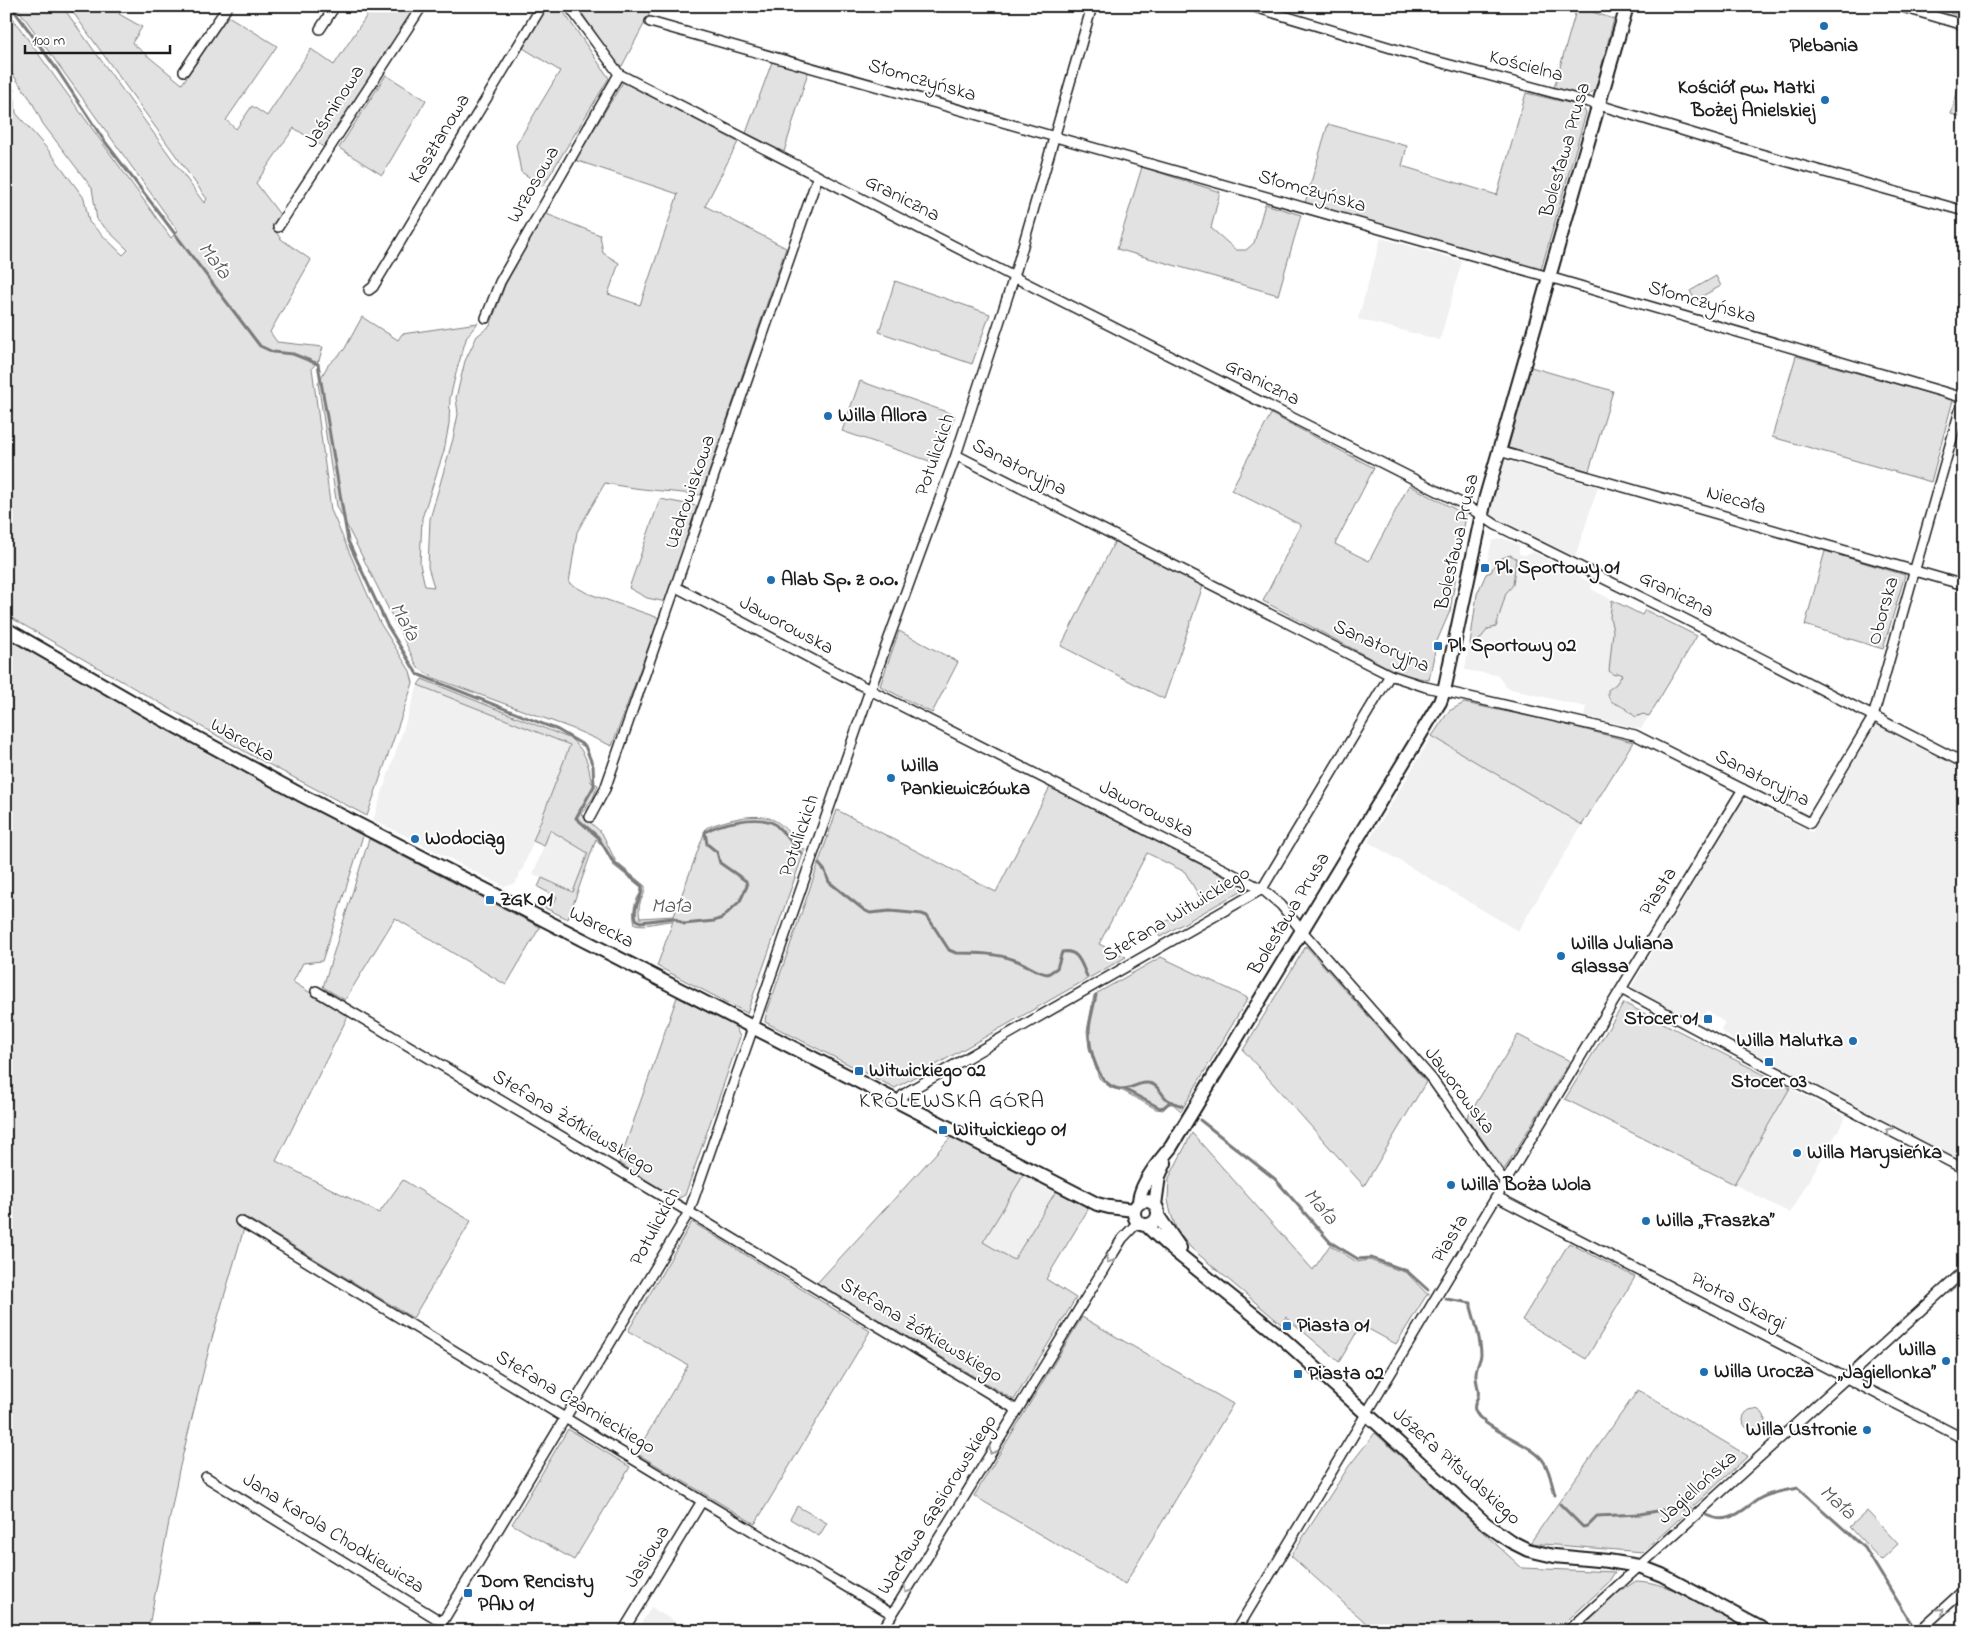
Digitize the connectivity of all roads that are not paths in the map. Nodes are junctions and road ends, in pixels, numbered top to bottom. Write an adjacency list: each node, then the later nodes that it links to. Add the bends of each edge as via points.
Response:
1 (228, 6): 13 (street)
2 (335, 6): 12 (street)
3 (422, 6): 19 (street, Jaśminowa)
4 (542, 6): 22 (street, Kasztanowa)
5 (569, 6): 14 (street, Graniczna)
6 (1092, 6): 16 (street, Potulickich)
7 (1251, 6): 15 (street, Kościelna)
8 (1627, 6): 15 (street, Bolesława Prusa)
9 (1899, 6): 11 (street)
10 (650, 22): 16 (street, Słomczyńska)
11 (1964, 25)
12 (320, 29)
13 (184, 71)
14 (619, 74): 17 (street, Graniczna); 23 (street, Wrzosowa, via 504,273)
15 (1598, 105): 18 (street, Kościelna, via 1765,156); 20 (street, Bolesława Prusa)
16 (1055, 137): 20 (street, Słomczyńska); 21 (street, Potulickich)
17 (818, 176): 21 (street, Graniczna); 30 (street, Uzdrowiskowa)
18 (1964, 211)
19 (278, 227)
20 (1549, 276): 24 (street, Słomczyńska); 25 (street, Bolesława Prusa)
21 (1014, 277): 26 (street, Potulickich); 27 (street, Graniczna)
22 (369, 290)
23 (486, 318)
24 (1964, 397): 28 (street, Oborska)
25 (1499, 451): 27 (street, Bolesława Prusa); 28 (street, Niecała)
26 (956, 455): 32 (street, Sanatoryjna); 33 (street, Potulickich)
27 (1481, 515): 34 (street, Bolesława Prusa); 35 (street, Graniczna)
28 (1914, 571): 29 (street, Niecała); 35 (street, Oborska)
29 (1964, 585)
30 (676, 587): 33 (street, Jaworowska); 38 (street, Uzdrowiskowa, via 605,789)
31 (6, 629): 44 (street, Warecka, via 303,796)
32 (1390, 675): 34 (street, Sanatoryjna); 40 (street, Stefana Witwickiego)
33 (870, 690): 40 (street, Jaworowska); 44 (street, Potulickich)
34 (1444, 691): 37 (street, Sanatoryjna, via 1635,735); 41 (street, Bolesława Prusa)
35 (1873, 717): 36 (street, Graniczna); 39 (street, Oborska)
36 (1964, 763)
37 (1743, 789): 39 (street, Sanatoryjna); 42 (street, Piasta)
38 (590, 816)
39 (1810, 823)
40 (1262, 889): 41 (street, Jaworowska, via 1281,905); 45 (street, Stefana Witwickiego, via 903,1095)
41 (1302, 931): 46 (street, Bolesława Prusa); 48 (street, Jaworowska, via 1432,1079)
42 (1621, 989): 47 (street, one-way to 42); 48 (street, Piasta)
43 (316, 991): 51 (street, Stefana Żółkiewskiego)
44 (752, 1026): 45 (street, Warecka); 51 (street, Potulickich)
45 (899, 1102): 52 (street, Warecka, via 1098,1204)
46 (1171, 1147): 50 (street, Bolesława Prusa, via 1159,1176); 52 (street, Bolesława Prusa, via 1141,1191)
47 (1964, 1169)
48 (1506, 1181): 49 (street, Piasta)
49 (1497, 1197): 56 (street, Piotra Skargi); 58 (street, Piasta)
50 (1157, 1210): 52 (street, via 1152,1223); 52 (street, Warecka, via 1147,1201); 54 (street, Józefa Piłsudskiego, via 1172,1239)
51 (689, 1212): 57 (street, Stefana Żółkiewskiego); 59 (street, Potulickich)
52 (1139, 1215): 54 (street, Józefa Piłsudskiego, via 1166,1244); 57 (street, Wacława Gąsiorowskiego, one-way to 57)
53 (240, 1221): 59 (street, Stefana Czarnieckiego)
54 (1191, 1262): 58 (street, Józefa Piłsudskiego)
55 (1964, 1271): 56 (street, Jagiellońska)
56 (1846, 1378): 60 (street, Piotra Skargi); 63 (street, Jagiellońska)
57 (1017, 1410): 65 (street, Wacława Gąsiorowskiego, one-way to 65)
58 (1367, 1414): 63 (street, Józefa Piłsudskiego, via 1486,1524 1510,1542 1554,1556); 70 (street, Piasta)
59 (565, 1417): 62 (street, Stefana Czarnieckiego); 66 (street, Potulickich)
60 (1964, 1439)
61 (206, 1477): 66 (street, Jana Karola Chodkiewicza)
62 (702, 1501): 65 (street, Stefana Czarnieckiego); 68 (street, Jasiowa)
63 (1639, 1566): 71 (street, Jagiellońska); 72 (street, Józefa Piłsudskiego)
64 (1964, 1590): 73 (street, one-way to 64)
65 (892, 1614): 69 (street, Wacława Gąsiorowskiego)
66 (442, 1622): 67 (street, Potulickich)
67 (437, 1631)
68 (624, 1631)
69 (882, 1631)
70 (1236, 1631)
71 (1568, 1631)
72 (1766, 1631)
73 (1919, 1631)

